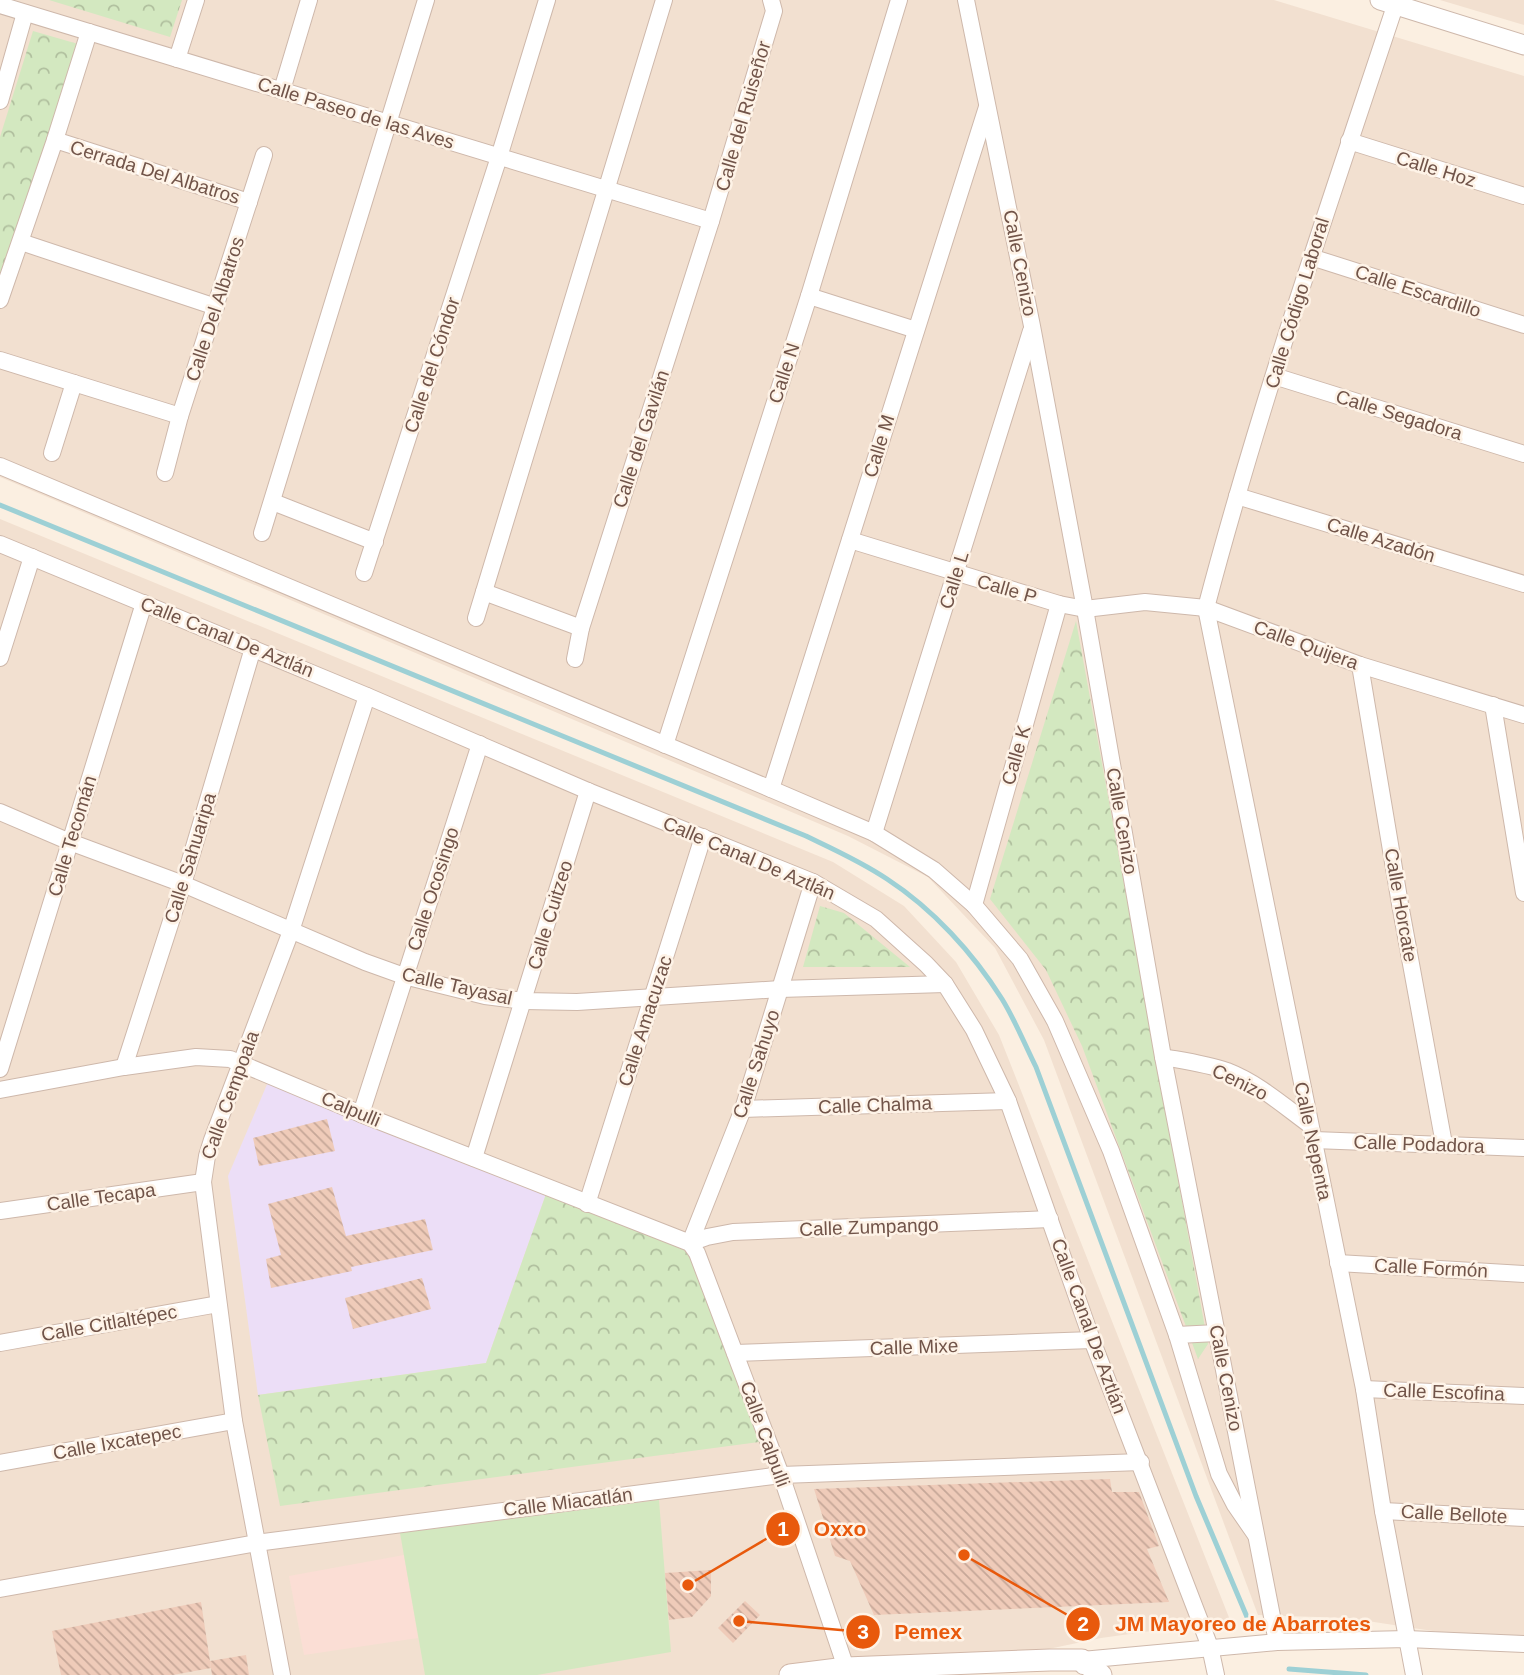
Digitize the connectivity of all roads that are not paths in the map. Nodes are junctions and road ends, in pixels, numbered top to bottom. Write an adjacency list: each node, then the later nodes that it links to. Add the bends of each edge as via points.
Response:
1 (196, 0): 14 (street)
2 (309, 0): 15 (street)
3 (426, 0): 18 (street)
4 (547, 0): 22 (street, Calle del Cóndor)
5 (664, 0): 23 (street)
6 (899, 0): 29 (street, Calle N)
7 (966, 0): 17 (street, Calle Cenizo)
8 (1391, 2): 13 (street); 20 (street, Calle Código Laboral)
9 (0, 5): 11 (street, Calle Paseo de las Aves)
10 (772, 5): 26 (street, Calle del Ruiseñor)
11 (24, 13): 12 (street, Calle Paseo de las Aves); 16 (street)
12 (89, 32): 14 (street, Calle Paseo de las Aves); 19 (street)
13 (1524, 45)
14 (177, 59): 15 (street, Calle Paseo de las Aves)
15 (282, 90): 18 (street, Calle Paseo de las Aves)
16 (0, 101)
17 (988, 104): 33 (street, Calle Cenizo); 34 (street, Calle M)
18 (388, 123): 22 (street, Calle Paseo de las Aves); 44 (street)
19 (55, 140): 25 (street, Cerrada Del Albatros); 27 (street)
20 (1349, 141): 24 (street, Calle Hoz); 28 (street, Calle Código Laboral)
21 (264, 155): 25 (street, Cerrada Del Albatros)
22 (499, 157): 23 (street, Calle Paseo de las Aves); 47 (street, Calle del Cóndor)
23 (607, 190): 26 (street, Calle Paseo de las Aves); 53 (street)
24 (1524, 196)
25 (248, 202): 31 (street, Calle Del Albatros)
26 (712, 221): 59 (street, Calle del Gavilán)
27 (21, 242): 30 (street); 31 (street)
28 (1311, 257): 32 (street, Calle Escardillo); 36 (street, Calle Código Laboral)
29 (809, 296): 34 (street); 68 (street, Calle N)
30 (0, 300)
31 (216, 307): 38 (street, Calle Del Albatros)
32 (1524, 325)
33 (1032, 326): 51 (street, Calle L); 57 (street, Calle Cenizo)
34 (916, 330): 46 (street, Calle M)
35 (0, 360): 37 (street)
36 (1274, 376): 40 (street, Calle Segadora); 43 (street, Calle Código Laboral)
37 (75, 383): 38 (street); 39 (street)
38 (180, 416): 42 (street, Calle Del Albatros)
39 (52, 453)
40 (1524, 454)
41 (0, 466): 68 (street)
42 (165, 474)
43 (1237, 496): 52 (street, Calle Azadón); 56 (street, Calle Código Laboral)
44 (274, 502): 45 (street); 47 (street)
45 (262, 533)
46 (850, 540): 51 (street, Calle P); 69 (street, Calle M)
47 (375, 542): 50 (street, Calle del Cóndor)
48 (0, 544): 49 (street, Calle Canal De Aztlán)
49 (32, 557): 54 (street, Calle Canal De Aztlán); 61 (street)
50 (364, 573)
51 (956, 574): 55 (street, Calle P); 72 (street, Calle L)
52 (1524, 584)
53 (484, 592): 58 (street); 59 (street)
54 (144, 603): 60 (street, Calle Canal De Aztlán); 74 (street, Calle Tecomán)
55 (1059, 604): 57 (street, Calle P); 78 (street, Calle K)
56 (1206, 608): 57 (street, Calle Quijera, via 1145,602); 63 (street, Calle Quijera); 93 (street, Calle Nepenta)
57 (1085, 609): 85 (street, Calle Cenizo)
58 (476, 618)
59 (580, 628): 62 (street, Calle del Gavilán)
60 (253, 648): 64 (street, Calle Canal De Aztlán); 76 (street, Calle Sahuaripa)
61 (0, 658)
62 (575, 659)
63 (1360, 665): 65 (street, Calle Quijera); 94 (street, Calle Horcate)
64 (368, 696): 67 (street, Calle Canal De Aztlán); 79 (street, Calle Cempoala)
65 (1493, 705): 66 (street, Calle Quijera); 77 (street)
66 (1524, 715)
67 (480, 744): 70 (street, Calle Canal De Aztlán); 80 (street, Calle Ocosingo)
68 (665, 745): 69 (street)
69 (771, 789): 72 (street)
70 (588, 791): 73 (street, Calle Canal De Aztlán); 84 (street, Calle Cuitzeo)
71 (0, 812): 74 (street, Calle Tayasal)
72 (874, 833): 78 (street, via 934,870)
73 (703, 837): 75 (street, Calle Canal De Aztlán); 83 (street, Calle Amacuzac)
74 (70, 842): 76 (street, Calle Tayasal); 88 (street, Calle Tecomán)
75 (813, 883): 81 (street, Calle Canal De Aztlán, via 876,919); 82 (street, Calle Sahuyo)
76 (183, 884): 79 (street, Calle Tayasal); 87 (street, Calle Sahuaripa)
77 (1524, 893)
78 (974, 905): 106 (street, via 1020,959 1055,1021 1111,1151)
79 (291, 931): 80 (street, Calle Tayasal); 86 (street, Calle Cempoala)
80 (404, 976): 84 (street, Calle Tayasal); 92 (street, Calle Ocosingo)
81 (945, 984): 82 (street, Calle Tayasal); 90 (street, Calle Canal De Aztlán, via 991,1062)
82 (780, 989): 83 (street, Calle Tayasal); 91 (street, Calle Sahuyo)
83 (653, 996): 84 (street, Calle Tayasal); 98 (street, Calle Amacuzac)
84 (524, 1001): 96 (street, Calle Cuitzeo)
85 (1163, 1057): 93 (street, Cenizo, via 1229,1072 1267,1093); 105 (street, Calle Cenizo)
86 (242, 1063): 87 (street, Calpulli, via 206,1056); 92 (street, Calpulli); 97 (street, Calle Cempoala, via 207,1156)
87 (124, 1067): 89 (street, Calpulli)
88 (0, 1069)
89 (0, 1090)
90 (1008, 1101): 91 (street, Calle Chalma); 100 (street, Calle Canal De Aztlán)
91 (743, 1109): 101 (street, Calle Sahuyo)
92 (361, 1114): 96 (street, Calpulli)
93 (1312, 1133): 94 (street, Calle Podadora); 102 (street, Calle Nepenta)
94 (1444, 1144): 95 (street, Calle Podadora)
95 (1524, 1147)
96 (474, 1158): 98 (street, Calpulli)
97 (203, 1182): 99 (street, Calle Tecapa); 104 (street, Calle Cempoala)
98 (587, 1204): 101 (street, Calpulli)
99 (0, 1212)
100 (1050, 1219): 101 (street, Calle Zumpango, via 733,1233); 107 (street, Calle Canal De Aztlán)
101 (690, 1243): 109 (street, Calle Calpulli)
102 (1338, 1263): 103 (street, Calle Formón); 110 (street, Calle Nepenta)
103 (1524, 1274)
104 (218, 1304): 108 (street, Calle Citlaltépec); 112 (street, Calle Cempoala)
105 (1217, 1333): 106 (street); 118 (street, Calle Cenizo)
106 (1177, 1335): 118 (street, via 1219,1474)
107 (1092, 1340): 109 (street, Calle Mixe); 113 (street, Calle Canal De Aztlán)
108 (0, 1343)
109 (735, 1353): 115 (street, Calle Calpulli)
110 (1364, 1389): 111 (street, Calle Escofina); 116 (street, Calle Nepenta)
111 (1524, 1396)
112 (234, 1421): 114 (street, Calle Ixcatepec); 119 (street, Calle Cempoala)
113 (1141, 1462): 115 (street, Calle Miacatlán); 124 (street, Calle Canal De Aztlán)
114 (0, 1463)
115 (780, 1475): 119 (street, Calle Miacatlán); 126 (street, Calle Calpulli)
116 (1383, 1511): 117 (street, Calle Bellote); 121 (street, Calle Nepenta)
117 (1524, 1518)
118 (1255, 1534): 122 (street, Calle Cenizo)
119 (256, 1543): 120 (street, Calle Miacatlán); 128 (street, Calle Cempoala)
120 (0, 1589)
121 (1407, 1639): 122 (street); 123 (street); 132 (street, Calle Nepenta)
122 (1277, 1642): 124 (street)
123 (1524, 1644)
124 (1210, 1647): 127 (street); 131 (street, Calle Canal De Aztlán)
125 (1052, 1667): 126 (main road); 127 (main road)
126 (846, 1668): 129 (main road)
127 (1083, 1668): 130 (main road)
128 (282, 1675)
129 (790, 1675)
130 (1101, 1675)
131 (1216, 1675)
132 (1414, 1675)

